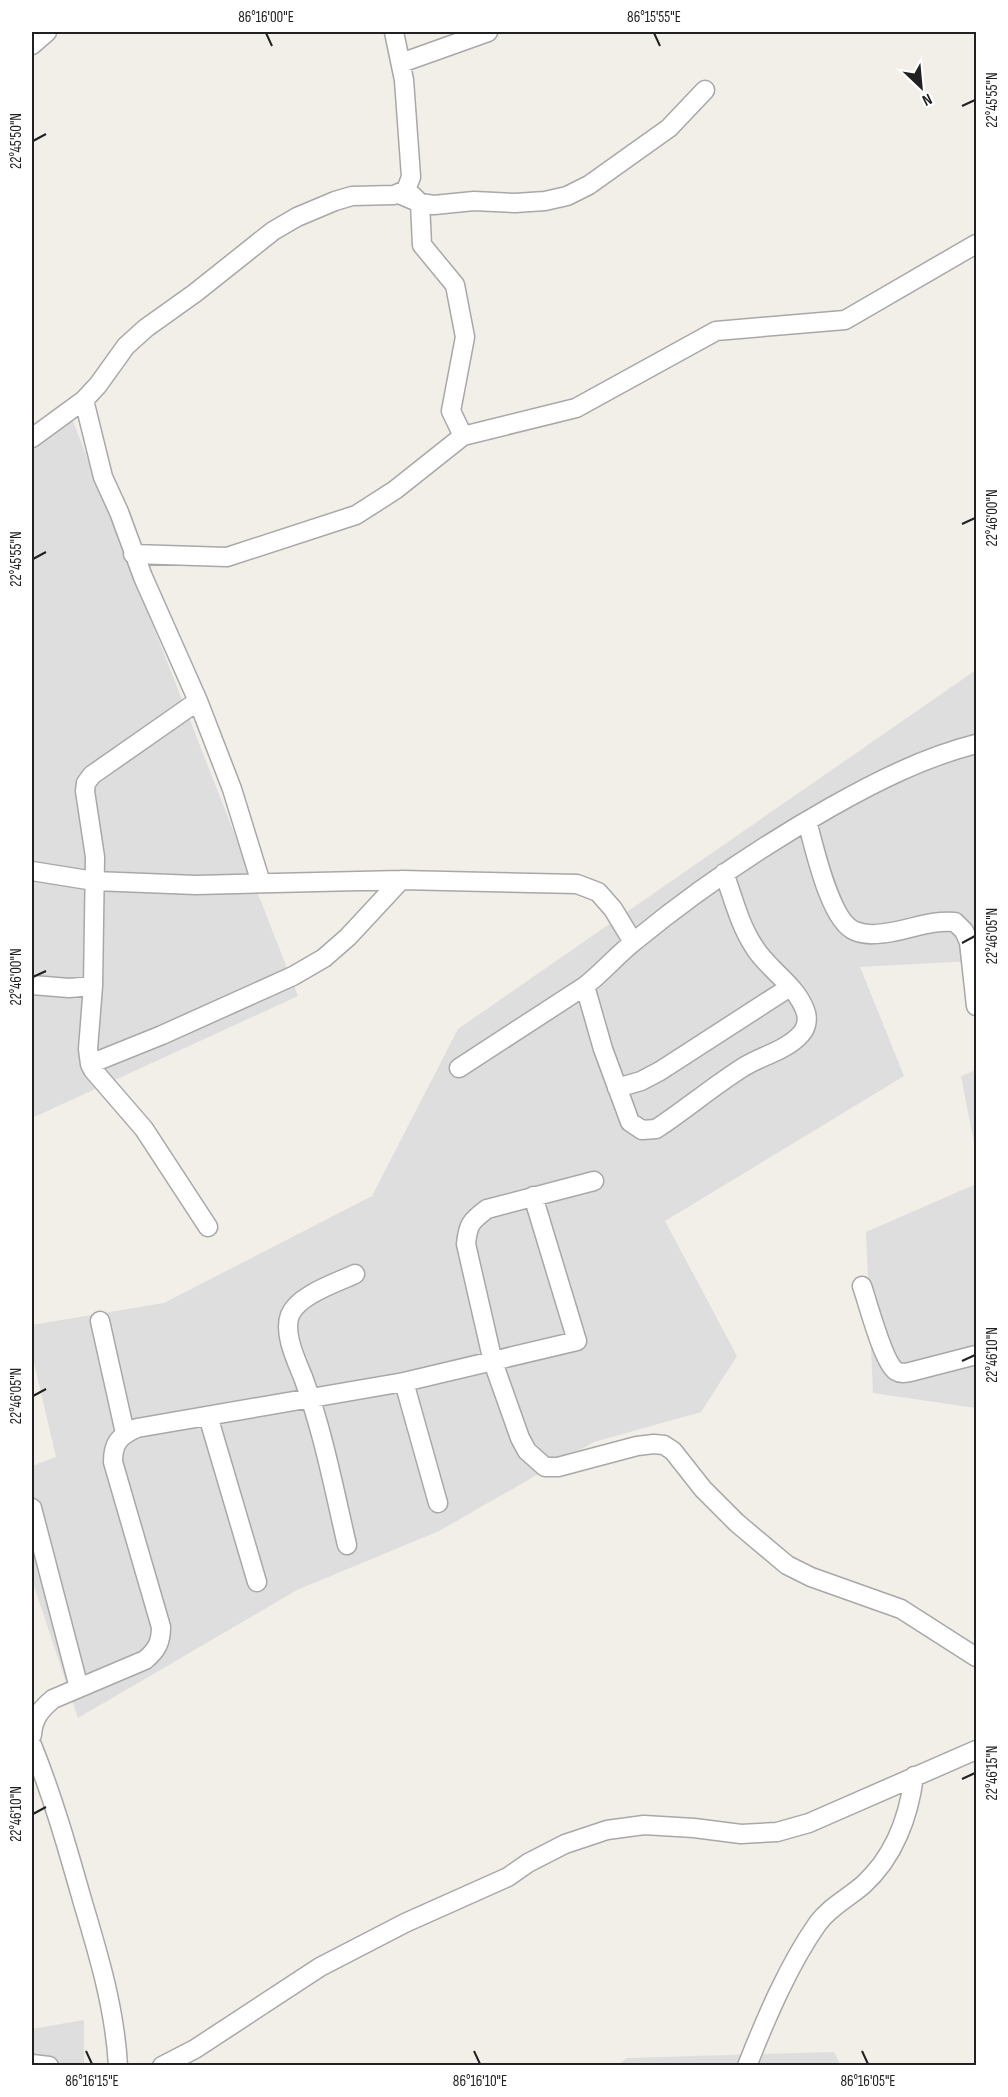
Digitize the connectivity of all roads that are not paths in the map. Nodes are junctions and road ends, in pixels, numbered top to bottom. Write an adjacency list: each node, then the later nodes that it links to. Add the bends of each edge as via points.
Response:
1 (47, 32): 4 (street)
2 (394, 32): 5 (street)
3 (488, 32): 5 (street)
4 (32, 45)
5 (401, 63): 7 (street, via 411,177)
6 (705, 90): 8 (street, via 669,128 611,171 567,196 515,203)
7 (402, 192): 8 (street); 10 (street, via 335,201 273,231 146,328 126,346)
8 (420, 202): 11 (street, via 422,245 455,285 465,337 451,411)
9 (976, 244): 11 (street, via 845,320 716,331 576,408)
10 (84, 400): 12 (street); 13 (street, via 96,456)
11 (463, 436): 13 (street, via 395,490 356,515 227,557)
12 (32, 438)
13 (134, 554): 14 (street)
14 (198, 701): 19 (street, via 104,766 86,783); 21 (street, via 232,789)
15 (976, 744): 16 (street, via 876,782)
16 (807, 821): 18 (street); 27 (street, via 842,922 854,931 870,934 938,921 955,922 969,942)
17 (32, 871): 19 (street)
18 (724, 873): 22 (street); 26 (street, via 753,946)
19 (94, 880): 21 (street, via 196,885); 24 (street)
20 (401, 880): 21 (street); 22 (street, via 577,884 598,892); 28 (street, via 324,958 293,976)
21 (261, 883)
22 (633, 942): 25 (street)
23 (32, 985): 24 (street)
24 (93, 986): 28 (street)
25 (585, 986): 29 (street); 30 (street)
26 (790, 987): 30 (street, via 660,1071); 30 (street, via 807,1015 802,1034 744,1067 656,1129 642,1130 630,1122)
27 (976, 1006)
28 (90, 1064): 33 (street, via 144,1129)
29 (459, 1068)
30 (617, 1088)
31 (594, 1182): 32 (street)
32 (532, 1196): 38 (street, via 487,1209 467,1229 466,1244); 38 (street, via 577,1341)
33 (207, 1227)
34 (355, 1274): 40 (street, via 306,1297 289,1317 294,1355)
35 (862, 1286): 37 (street, via 895,1370 910,1372)
36 (100, 1321): 42 (street)
37 (976, 1355)
38 (494, 1362): 39 (street); 47 (street, via 520,1438 527,1451 545,1467 637,1446 664,1445 737,1523 787,1565 901,1609)
39 (404, 1382): 40 (street); 43 (street)
40 (311, 1398): 41 (street); 45 (street)
41 (208, 1416): 42 (street); 46 (street)
42 (125, 1433): 48 (street, via 113,1449 113,1462 161,1626 161,1640 145,1660)
43 (438, 1503)
44 (32, 1508): 48 (street)
45 (347, 1545)
46 (257, 1582)
47 (976, 1656)
48 (79, 1688): 49 (street, via 42,1708)
49 (32, 1735)
50 (32, 1745): 55 (street, via 51,1794 95,1943 109,1998)
51 (976, 1750): 52 (street)
52 (914, 1776): 56 (street, via 809,1823 777,1832 741,1834 644,1826 607,1830 564,1844 508,1877 320,1967 195,2049); 57 (street, via 908,1811 888,1853 862,1886 818,1923)
53 (32, 2064): 54 (street)
54 (50, 2066)
55 (118, 2066)
56 (162, 2066)
57 (747, 2066)

